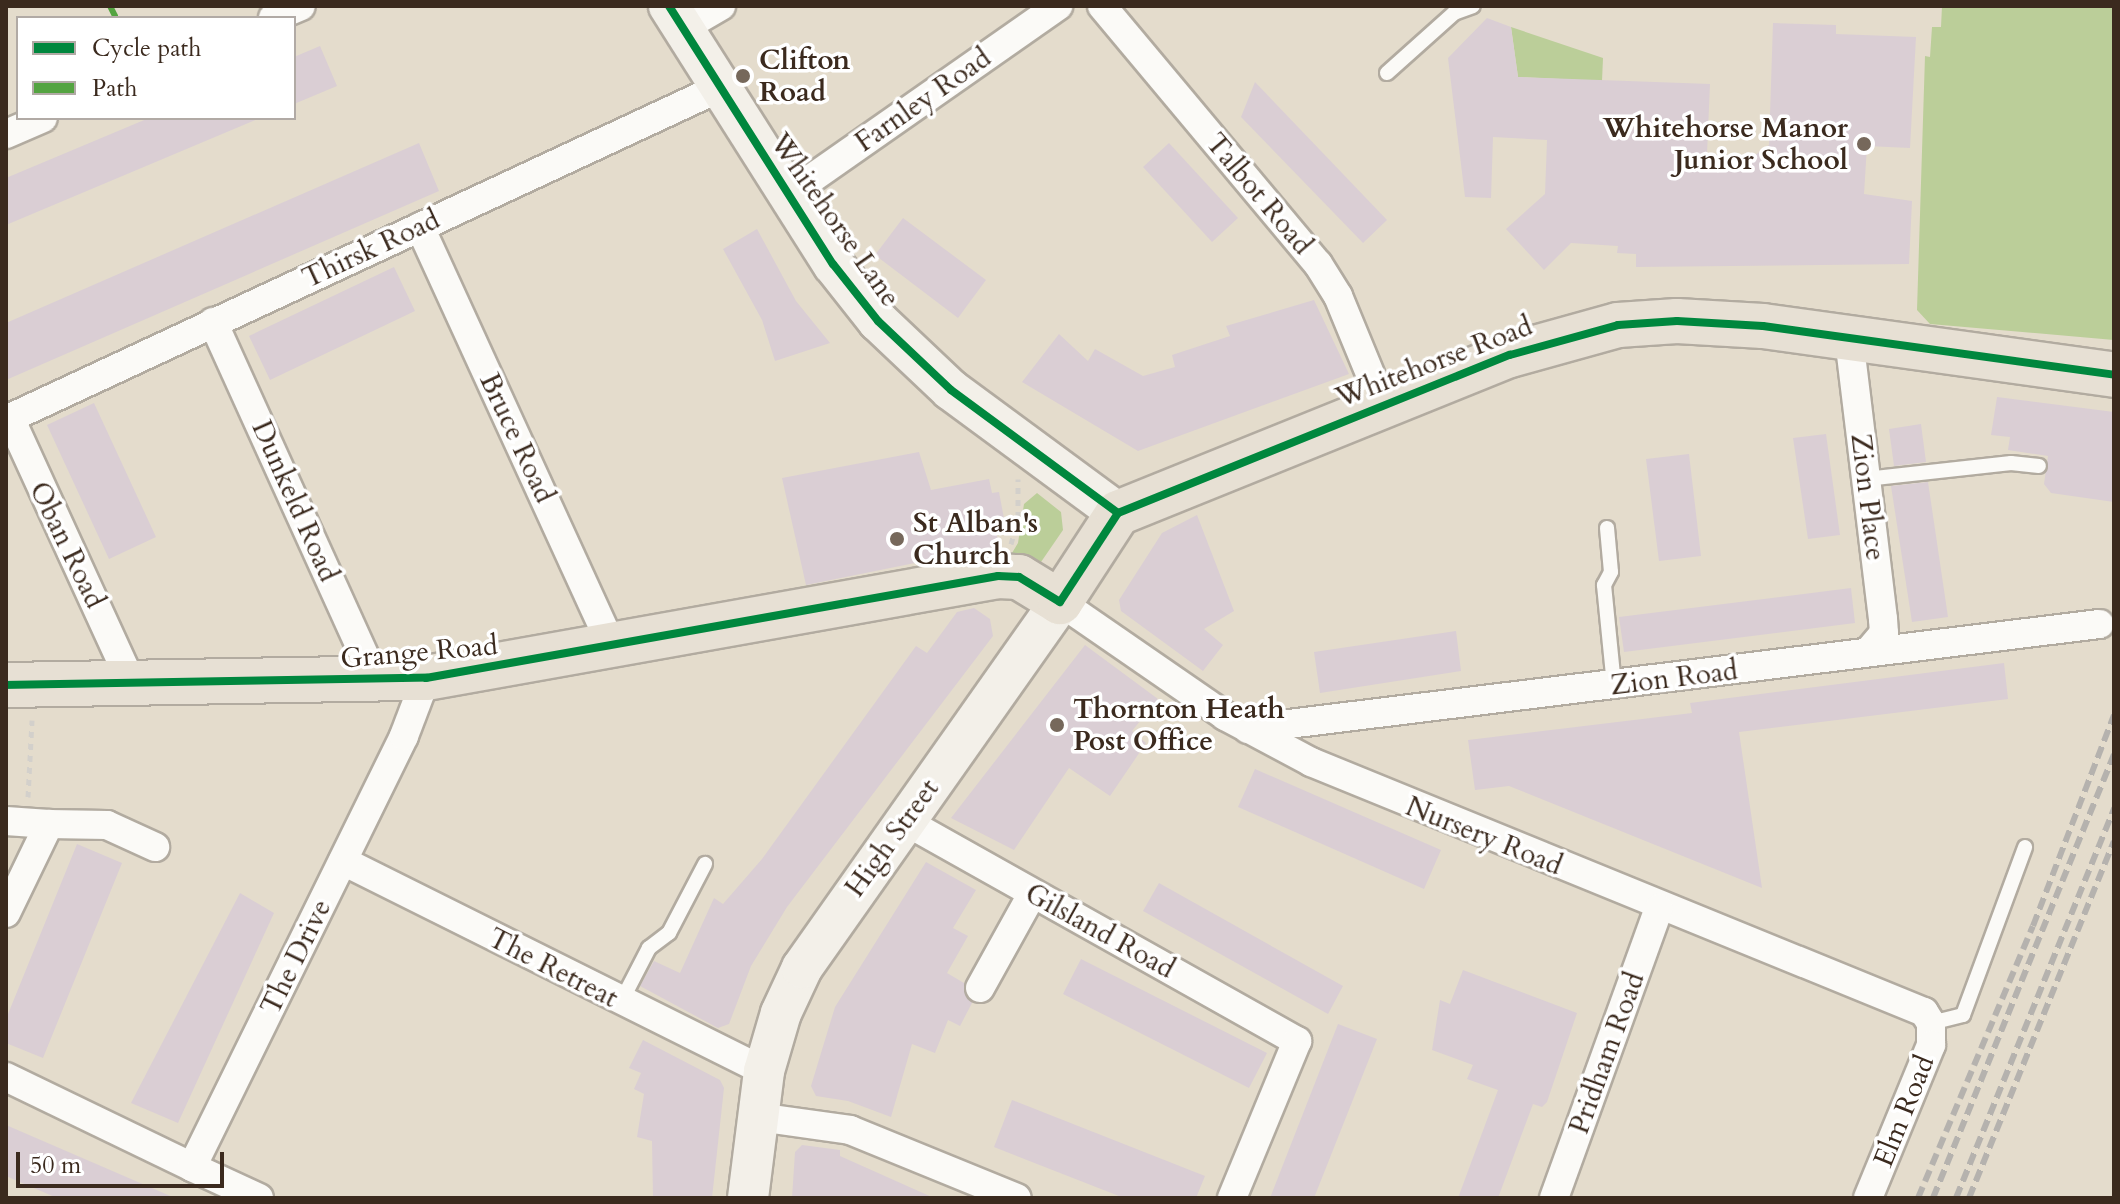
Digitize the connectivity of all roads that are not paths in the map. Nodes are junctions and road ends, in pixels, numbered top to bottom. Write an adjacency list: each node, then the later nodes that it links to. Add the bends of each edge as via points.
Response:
1 (301, 6): 7 (street)
2 (721, 6): 8 (street)
3 (1058, 6): 13 (street, Farnley Road)
4 (1102, 6): 18 (street, Talbot Road, via 1325,274)
5 (1473, 6): 6 (lane)
6 (1452, 10): 9 (lane)
7 (278, 16)
8 (676, 17): 10 (main road, Whitehorse Lane)
9 (1387, 73)
10 (719, 88): 13 (main road, Whitehorse Lane); 14 (street, Thirsk Road)
11 (38, 120): 12 (street)
12 (6, 134)
13 (788, 195): 22 (main road, Whitehorse Lane, via 852,290 903,349)
14 (420, 227): 15 (street, Thirsk Road); 26 (street, Bruce Road)
15 (213, 322): 19 (street, Thirsk Road); 29 (street, Dunkeld Road)
16 (1849, 338): 17 (main road, Whitehorse Road); 18 (main road, Whitehorse Road, via 1711,321 1618,325 1545,342); 21 (street, Zion Place)
17 (2114, 375)
18 (1382, 403): 22 (main road, Whitehorse Road)
19 (23, 410): 32 (street, Oban Road, via 10,418 10,426 102,617)
20 (2039, 466): 21 (lane, via 2011,463)
21 (1866, 479): 27 (street, Zion Place, via 1884,633)
22 (1118, 513): 24 (main road, High Street)
23 (1607, 528): 31 (lane, via 1611,572 1604,585)
24 (1060, 602): 26 (main road, Grange Road, via 1019,577 998,576); 33 (street, Nursery Road); 34 (main road, High Street)
25 (2100, 624): 27 (street, Zion Road)
26 (613, 648): 28 (main road, Grange Road)
27 (1869, 651): 31 (street, Zion Road)
28 (426, 678): 29 (main road, Grange Road); 38 (street, The Drive, via 418,706)
29 (376, 681): 32 (main road, Grange Road)
30 (20, 685): 32 (main road, Grange Road)
31 (1614, 685): 33 (street, Zion Road)
32 (128, 686)
33 (1248, 729): 41 (street, Nursery Road, via 1361,786)
34 (903, 820): 40 (street, Gilsland Road); 46 (main road, High Street, via 802,968 781,1013)
35 (27, 822): 36 (street, via 107,825); 42 (street)
36 (155, 847)
37 (2025, 847): 45 (lane, via 1963,1015)
38 (343, 861): 44 (street, The Retreat); 49 (street, The Drive)
39 (705, 864): 44 (lane, via 669,933 649,948)
40 (1032, 894): 43 (street); 53 (street, Gilsland Road, via 1297,1041)
41 (1659, 908): 45 (street, Nursery Road, via 1916,1008); 54 (street, Pridham Road)
42 (6, 913)
43 (980, 988)
44 (621, 1003): 46 (street, The Retreat)
45 (1931, 1023): 55 (street, Elm Road, via 1931,1045)
46 (764, 1071): 48 (main road, High Street)
47 (6, 1077): 49 (street)
48 (758, 1117): 51 (main road, High Street); 52 (street, via 850,1130)
49 (192, 1167): 50 (street)
50 (259, 1198)
51 (748, 1198)
52 (1017, 1198)
53 (1232, 1198)
54 (1554, 1198)
55 (1868, 1198)

